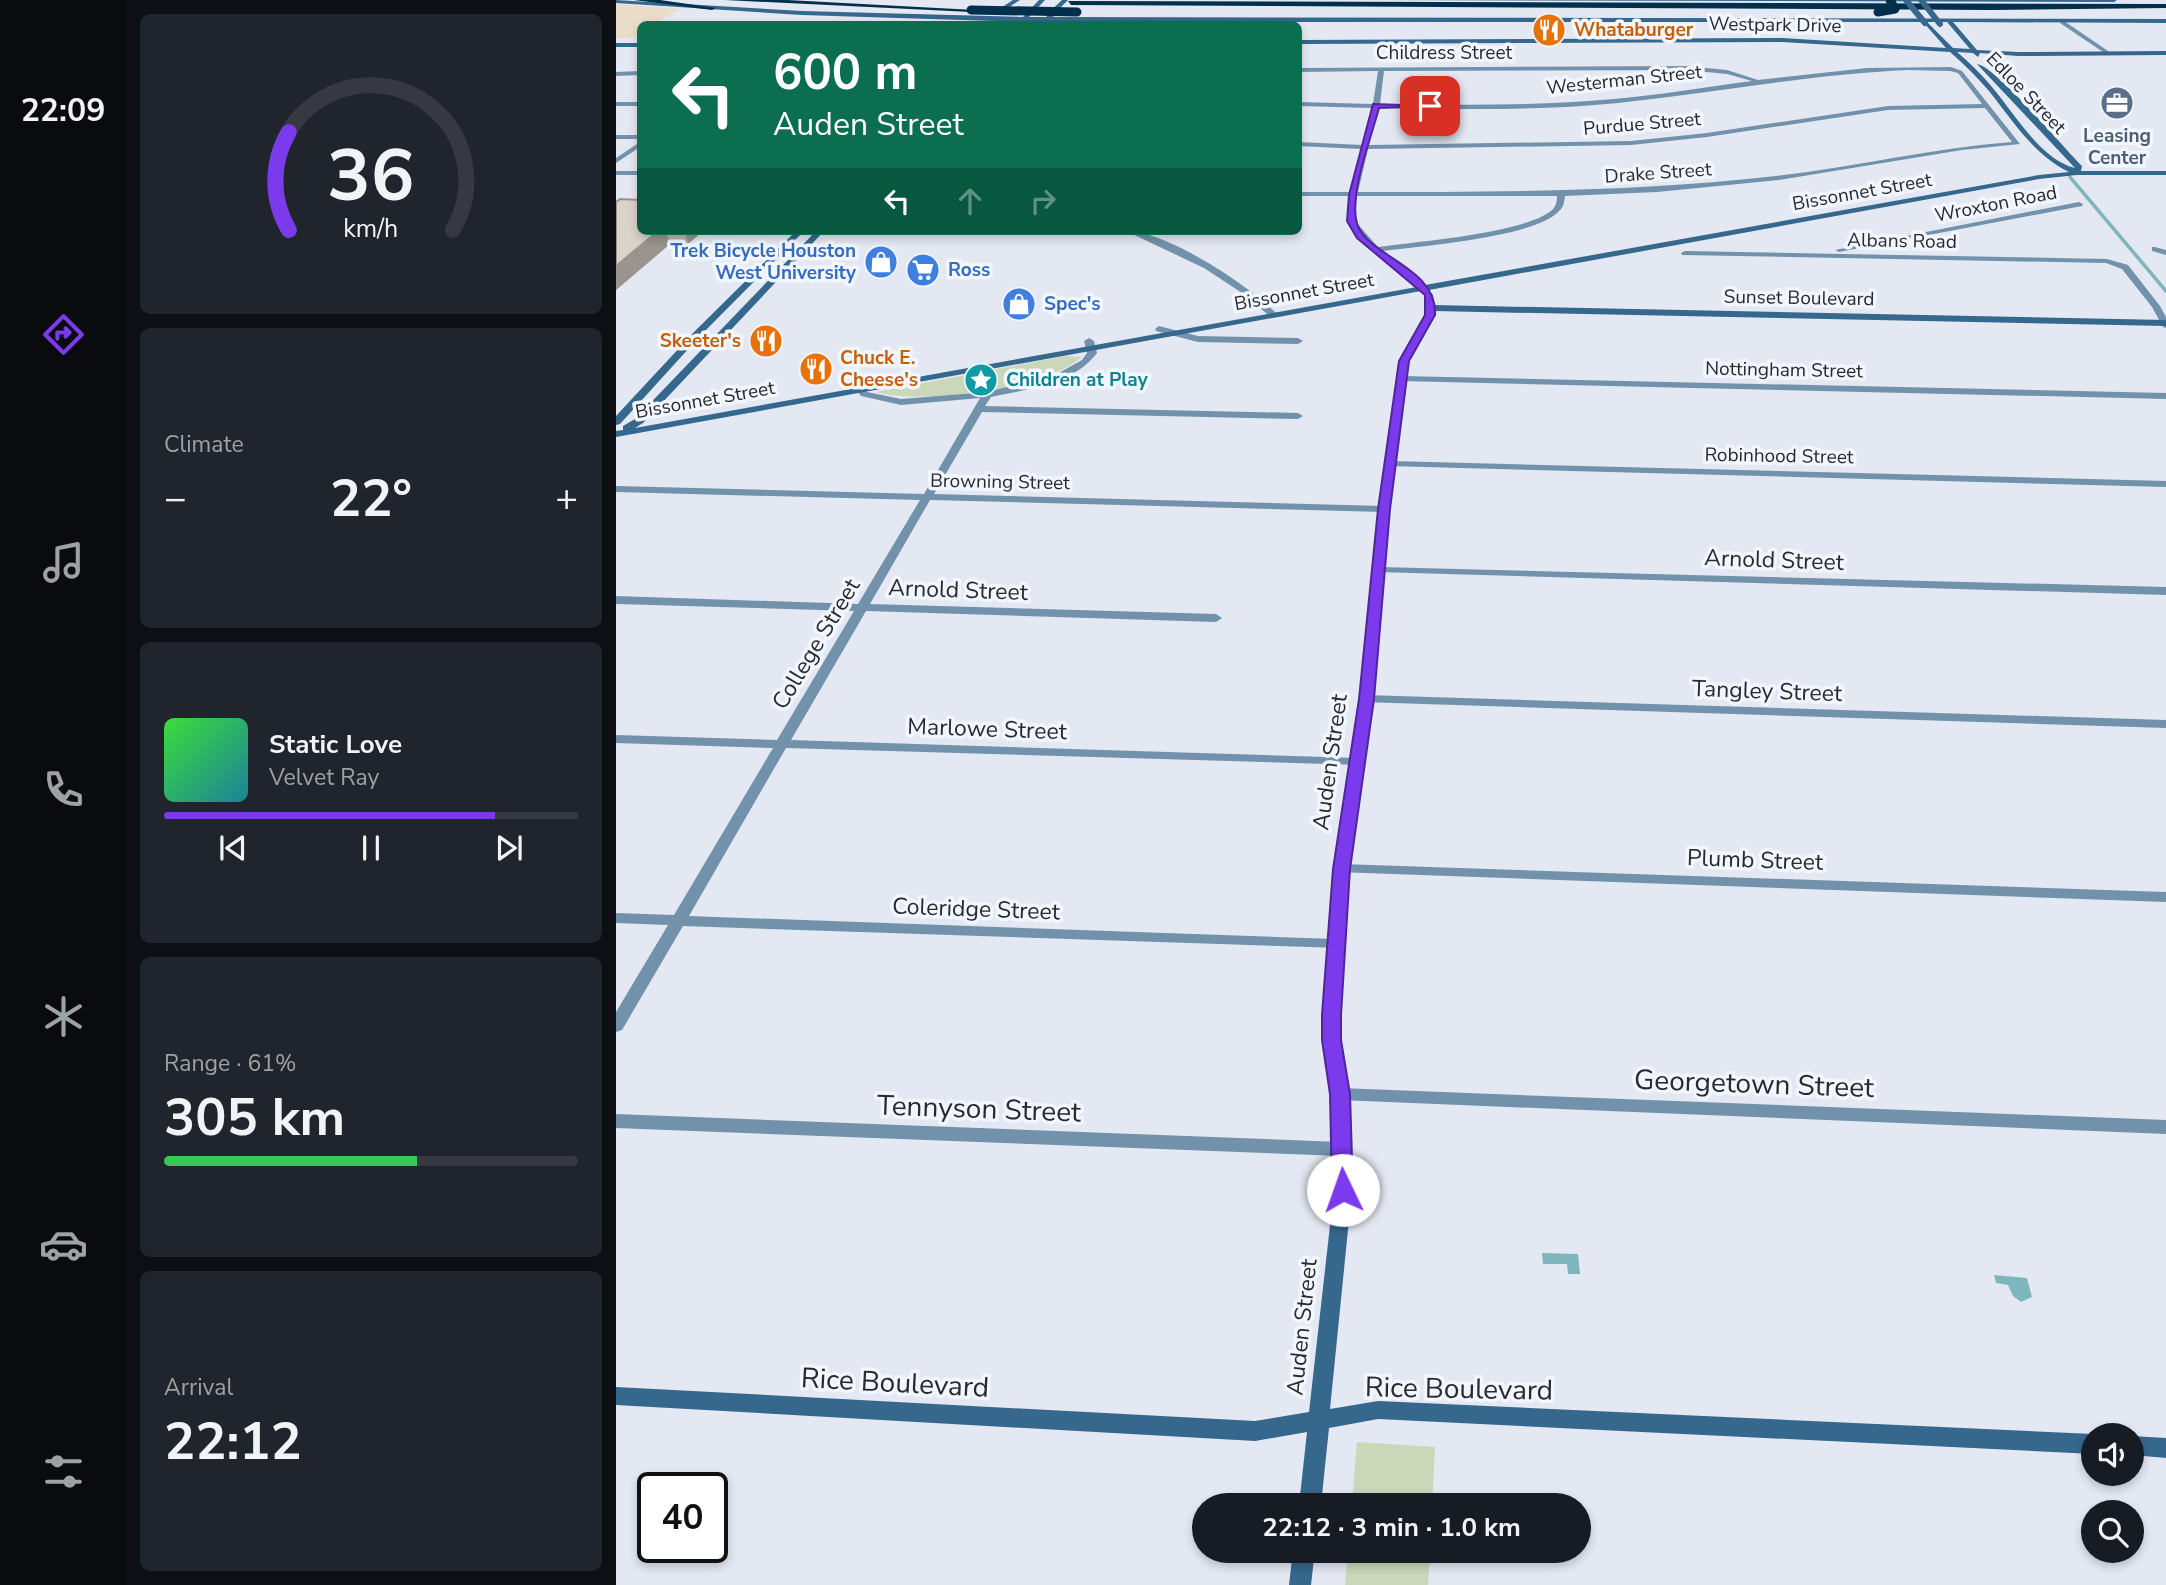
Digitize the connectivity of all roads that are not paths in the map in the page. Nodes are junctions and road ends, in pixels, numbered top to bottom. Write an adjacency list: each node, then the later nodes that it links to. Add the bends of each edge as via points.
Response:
1 (638, 0): 25 (highway)
2 (729, 0): 26 (highway)
3 (817, 0): 26 (highway)
4 (934, 0): 26 (highway)
5 (1017, 0): 26 (main road, via 997,14)
6 (1030, 0): 37 (main road)
7 (1042, 0): 38 (main road)
8 (1065, 0): 33 (main road, via 1048,16)
9 (1384, 0): 10 (main road)
10 (1400, 0): 19 (main road)
11 (1613, 0): 21 (main road)
12 (1769, 0): 22 (main road)
13 (1890, 0): 29 (highway, bridge, via 1895,9)
14 (1906, 0): 30 (main road, Edloe Street, bridge)
15 (1921, 0): 31 (main road, bridge)
16 (1955, 0): 23 (main road)
17 (2113, 0): 23 (main road); 32 (highway)
18 (616, 1): 25 (main road)
19 (1504, 1): 20 (main road); 24 (highway)
20 (1592, 1): 21 (main road)
21 (1620, 2): 22 (main road)
22 (1699, 2): 23 (main road)
23 (1973, 2)
24 (1118, 4): 27 (highway); 32 (highway)
25 (712, 8): 26 (main road)
26 (975, 10): 27 (highway, bridge); 27 (highway); 35 (main road); 36 (main road)
27 (1079, 10): 28 (highway); 32 (highway, via 1863,17); 34 (highway)
28 (1372, 10): 29 (highway); 32 (highway)
29 (1878, 12): 30 (highway, bridge)
30 (1916, 12): 31 (highway, bridge); 45 (main road, Edloe Street, bridge)
31 (1931, 12): 32 (highway); 46 (main road, bridge)
32 (2166, 12): 41 (highway)
33 (1062, 20): 34 (main road); 39 (main road)
34 (1346, 20): 40 (main road)
35 (1000, 21)
36 (1000, 21)
37 (1007, 21)
38 (1026, 21)
39 (1049, 21)
40 (1867, 21): 42 (main road); 44 (main road)
41 (2154, 21): 43 (main road)
42 (1950, 22): 43 (main road); 56 (main road)
43 (2062, 22): 57 (street)
44 (1871, 29)
45 (1931, 31): 47 (main road, via 1924,38); 49 (main road, Edloe Street)
46 (1946, 31)
47 (1891, 38)
48 (1951, 38): 55 (main road, Edloe Street)
49 (1941, 40): 53 (main road); 54 (main road, Edloe Street)
50 (1302, 42): 53 (main road, Westpark Drive, via 1782,40)
51 (616, 45): 52 (main road)
52 (637, 45)
53 (1904, 45): 54 (main road, Westpark Drive)
54 (1948, 49): 55 (main road, Westpark Drive); 69 (main road, Edloe Street)
55 (1962, 50): 56 (main road, Westpark Drive); 64 (main road, Edloe Street)
56 (1975, 51): 57 (main road, Westpark Drive); 64 (main road)
57 (2108, 53): 58 (main road, Westpark Drive)
58 (2166, 53)
59 (1951, 69): 65 (street, Westerman Street, via 1847,71); 72 (street, Edloe Street, via 1960,72)
60 (1302, 70): 61 (street, Childress Street)
61 (1381, 70): 65 (street, Childress Street, via 1686,68 1727,72); 71 (street)
62 (616, 74): 63 (street)
63 (637, 74)
64 (1996, 79): 70 (main road, Edloe Street)
65 (1756, 81): 71 (street, Westerman Street, via 1604,102)
66 (616, 104): 67 (street)
67 (637, 104)
68 (1302, 104): 71 (street, Westerman Street)
69 (2003, 105): 70 (main road); 79 (main road, Edloe Street)
70 (2019, 105): 83 (main road, Edloe Street)
71 (1376, 106): 78 (street)
72 (1985, 106): 76 (street, Edloe Street); 78 (street, Purdue Street, via 1877,109 1631,143)
73 (616, 137): 74 (street)
74 (637, 137)
75 (1302, 144): 78 (street, Purdue Street)
76 (2017, 144): 88 (street, Drake Street, via 1962,148 1744,183)
77 (637, 146): 80 (street)
78 (1365, 147): 89 (street)
79 (2039, 149): 81 (main road, Edloe Street); 82 (main road, Edloe Street)
80 (616, 161)
81 (2037, 167): 82 (main road, Bissonnet Street); 90 (main road, Bissonnet Street)
82 (2066, 169): 83 (main road, Bissonnet Street)
83 (2078, 170): 84 (main road, Bissonnet Street); 91 (main road, Bissonnet Street)
84 (2166, 170)
85 (616, 173): 86 (street)
86 (637, 173)
87 (1302, 194): 89 (street, Drake Street)
88 (1561, 194): 89 (street, Drake Street); 100 (street, via 1556,211 1532,223)
89 (1353, 195): 100 (street, via 1352,221)
90 (1879, 200): 91 (main road); 96 (main road, Bissonnet Street)
91 (1890, 204): 98 (main road, Bissonnet Street)
92 (2079, 204): 97 (street, Wroxton Road)
93 (796, 235): 103 (main road)
94 (816, 235): 104 (main road)
95 (1139, 235): 109 (street, via 1227,278)
96 (1650, 240): 98 (main road); 107 (main road, Bissonnet Street)
97 (1877, 243): 105 (street, Wroxton Road); 106 (street, via 1882,252)
98 (1660, 246): 107 (main road, Bissonnet Street)
99 (2166, 246): 102 (street, via 2155,249)
100 (1376, 250): 107 (street)
101 (1685, 253): 105 (street, Albans Road)
102 (2166, 253)
103 (777, 255): 104 (main road); 112 (main road)
104 (795, 256): 114 (main road)
105 (1811, 256): 106 (street, Albans Road)
106 (1898, 257): 110 (street, Albans Road, via 2119,263 2156,306)
107 (1420, 285): 108 (main road, via 1429,295); 109 (main road, Bissonnet Street)
108 (1430, 308): 110 (main road, Sunset Boulevard); 117 (main road, Auden Street, via 1404,361)
109 (1270, 312): 111 (main road, Bissonnet Street); 113 (main road, Bissonnet Street)
110 (2165, 324)
111 (1159, 328): 113 (street); 116 (main road, Bissonnet Street)
112 (698, 333): 114 (main road); 124 (main road)
113 (1176, 333): 115 (street, via 1198,339); 116 (main road, Bissonnet Street)
114 (722, 334): 123 (main road)
115 (1298, 341)
116 (1090, 345): 118 (main road, Bissonnet Street); 119 (street, via 1088,360 1068,373)
117 (1402, 379): 120 (street, Nottingham Street); 126 (main road, Auden Street)
118 (859, 387): 119 (street, via 876,399 901,402); 123 (main road, Bissonnet Street); 125 (main road, Bissonnet Street)
119 (987, 395): 121 (street, College Street)
120 (2166, 396)
121 (977, 409): 122 (street); 129 (street, College Street)
122 (1298, 416)
123 (639, 421): 124 (main road, Bissonnet Street); 125 (main road)
124 (616, 424)
125 (616, 434)
126 (1392, 464): 127 (street, Robinhood Street); 130 (main road, Auden Street)
127 (2166, 484)
128 (616, 489): 129 (street, Browning Street)
129 (927, 498): 130 (street, Browning Street); 134 (street, College Street)
130 (1384, 509): 131 (main road, Auden Street)
131 (1380, 570): 132 (street, Arnold Street); 136 (main road, Auden Street)
132 (2166, 591)
133 (616, 600): 134 (street, Arnold Street)
134 (862, 608): 135 (street, Arnold Street); 139 (street, College Street)
135 (1216, 618)
136 (1366, 699): 137 (street, Tangley Street); 140 (main road, Auden Street)
137 (2166, 724)
138 (616, 739): 139 (street, Marlowe Street)
139 (782, 744): 140 (street, Marlowe Street); 144 (street, College Street)
140 (1356, 762): 141 (main road, Auden Street)
141 (1342, 869): 142 (street, Plumb Street); 145 (main road, Auden Street)
142 (2166, 897)
143 (616, 918): 144 (street, Coleridge Street)
144 (678, 921): 145 (street, Coleridge Street); 146 (street, College Street)
145 (1335, 944): 147 (main road, Auden Street, via 1332,1040)
146 (616, 1026)
147 (1340, 1094): 149 (street, Georgetown Street); 150 (main road, Auden Street)
148 (616, 1121): 150 (street, Tennyson Street)
149 (2166, 1127)
150 (1340, 1149): 152 (main road, Auden Street, via 1343,1190)
151 (616, 1396): 152 (main road, Rice Boulevard, via 1255,1431)
152 (1319, 1421): 153 (main road, Rice Boulevard, via 1378,1410); 156 (main road, Auden Street)
153 (2081, 1443)
154 (2144, 1447): 155 (main road)
155 (2166, 1448)
156 (1311, 1493)
157 (1303, 1563): 158 (main road)
158 (1300, 1585)

